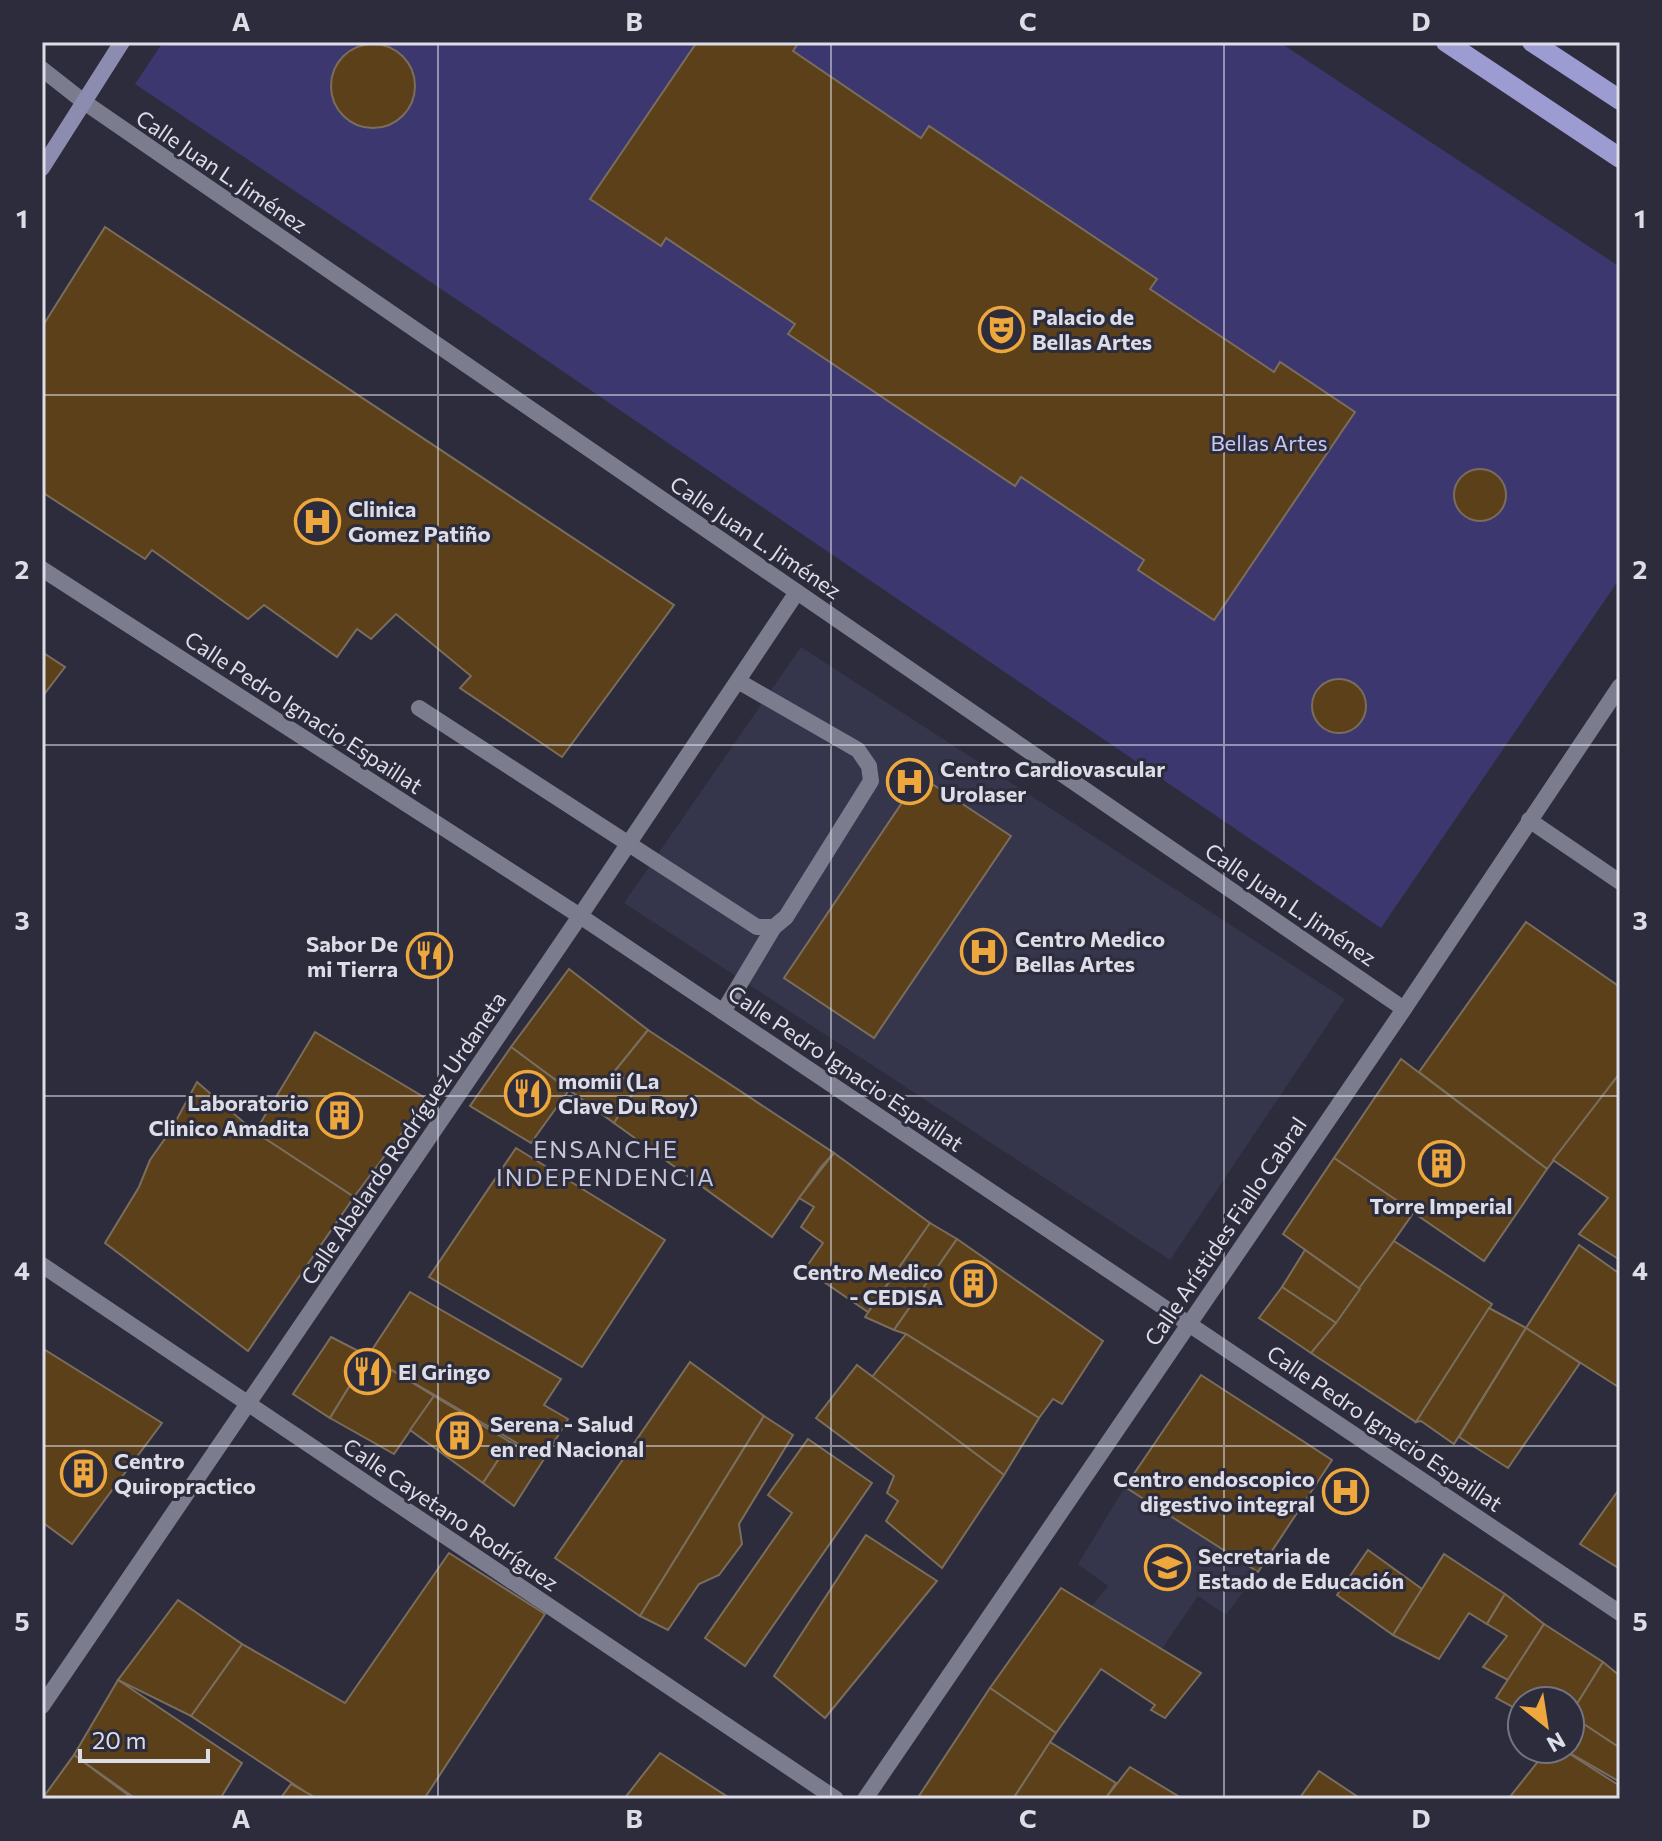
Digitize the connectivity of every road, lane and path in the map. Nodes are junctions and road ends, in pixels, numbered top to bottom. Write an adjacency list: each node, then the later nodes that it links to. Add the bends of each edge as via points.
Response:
1 (122, 42): 6 (main road)
2 (1446, 42): 7 (main road)
3 (1532, 42): 5 (main road)
4 (42, 69): 6 (street, Calle Juan L. Jiménez)
5 (1620, 100)
6 (84, 102): 8 (main road); 10 (street, Calle Juan L. Jiménez)
7 (1620, 158)
8 (42, 168)
9 (42, 569): 17 (street, Calle Pedro Ignacio Espaillat)
10 (797, 592): 11 (street, Calle Abelardo Rodríguez Urdaneta); 19 (street, Calle Juan L. Jiménez)
11 (738, 681): 15 (street, Calle Abelardo Rodríguez Urdaneta); 18 (street, via 858,750 869,766 871,781 786,917)
12 (1620, 686): 14 (street, Calle Arístides Fiallo Cabral)
13 (419, 708): 15 (street)
14 (1529, 820): 16 (street); 19 (street, Calle Arístides Fiallo Cabral)
15 (629, 842): 17 (street, Calle Abelardo Rodríguez Urdaneta); 18 (street, via 757,927)
16 (1620, 882)
17 (580, 916): 20 (street, Calle Pedro Ignacio Espaillat); 23 (street, Calle Abelardo Rodríguez Urdaneta)
18 (774, 927): 20 (street)
19 (1404, 1009): 22 (street, Calle Arístides Fiallo Cabral)
20 (723, 1012): 22 (street, Calle Pedro Ignacio Espaillat)
21 (42, 1265): 23 (street, Calle Cayetano Rodríguez)
22 (1188, 1323): 24 (street, Calle Pedro Ignacio Espaillat); 27 (street, Calle Arístides Fiallo Cabral)
23 (248, 1403): 25 (street, Calle Abelardo Rodríguez Urdaneta); 26 (street, Calle Cayetano Rodríguez)
24 (1620, 1613)
25 (42, 1706)
26 (836, 1799)
27 (865, 1799)

